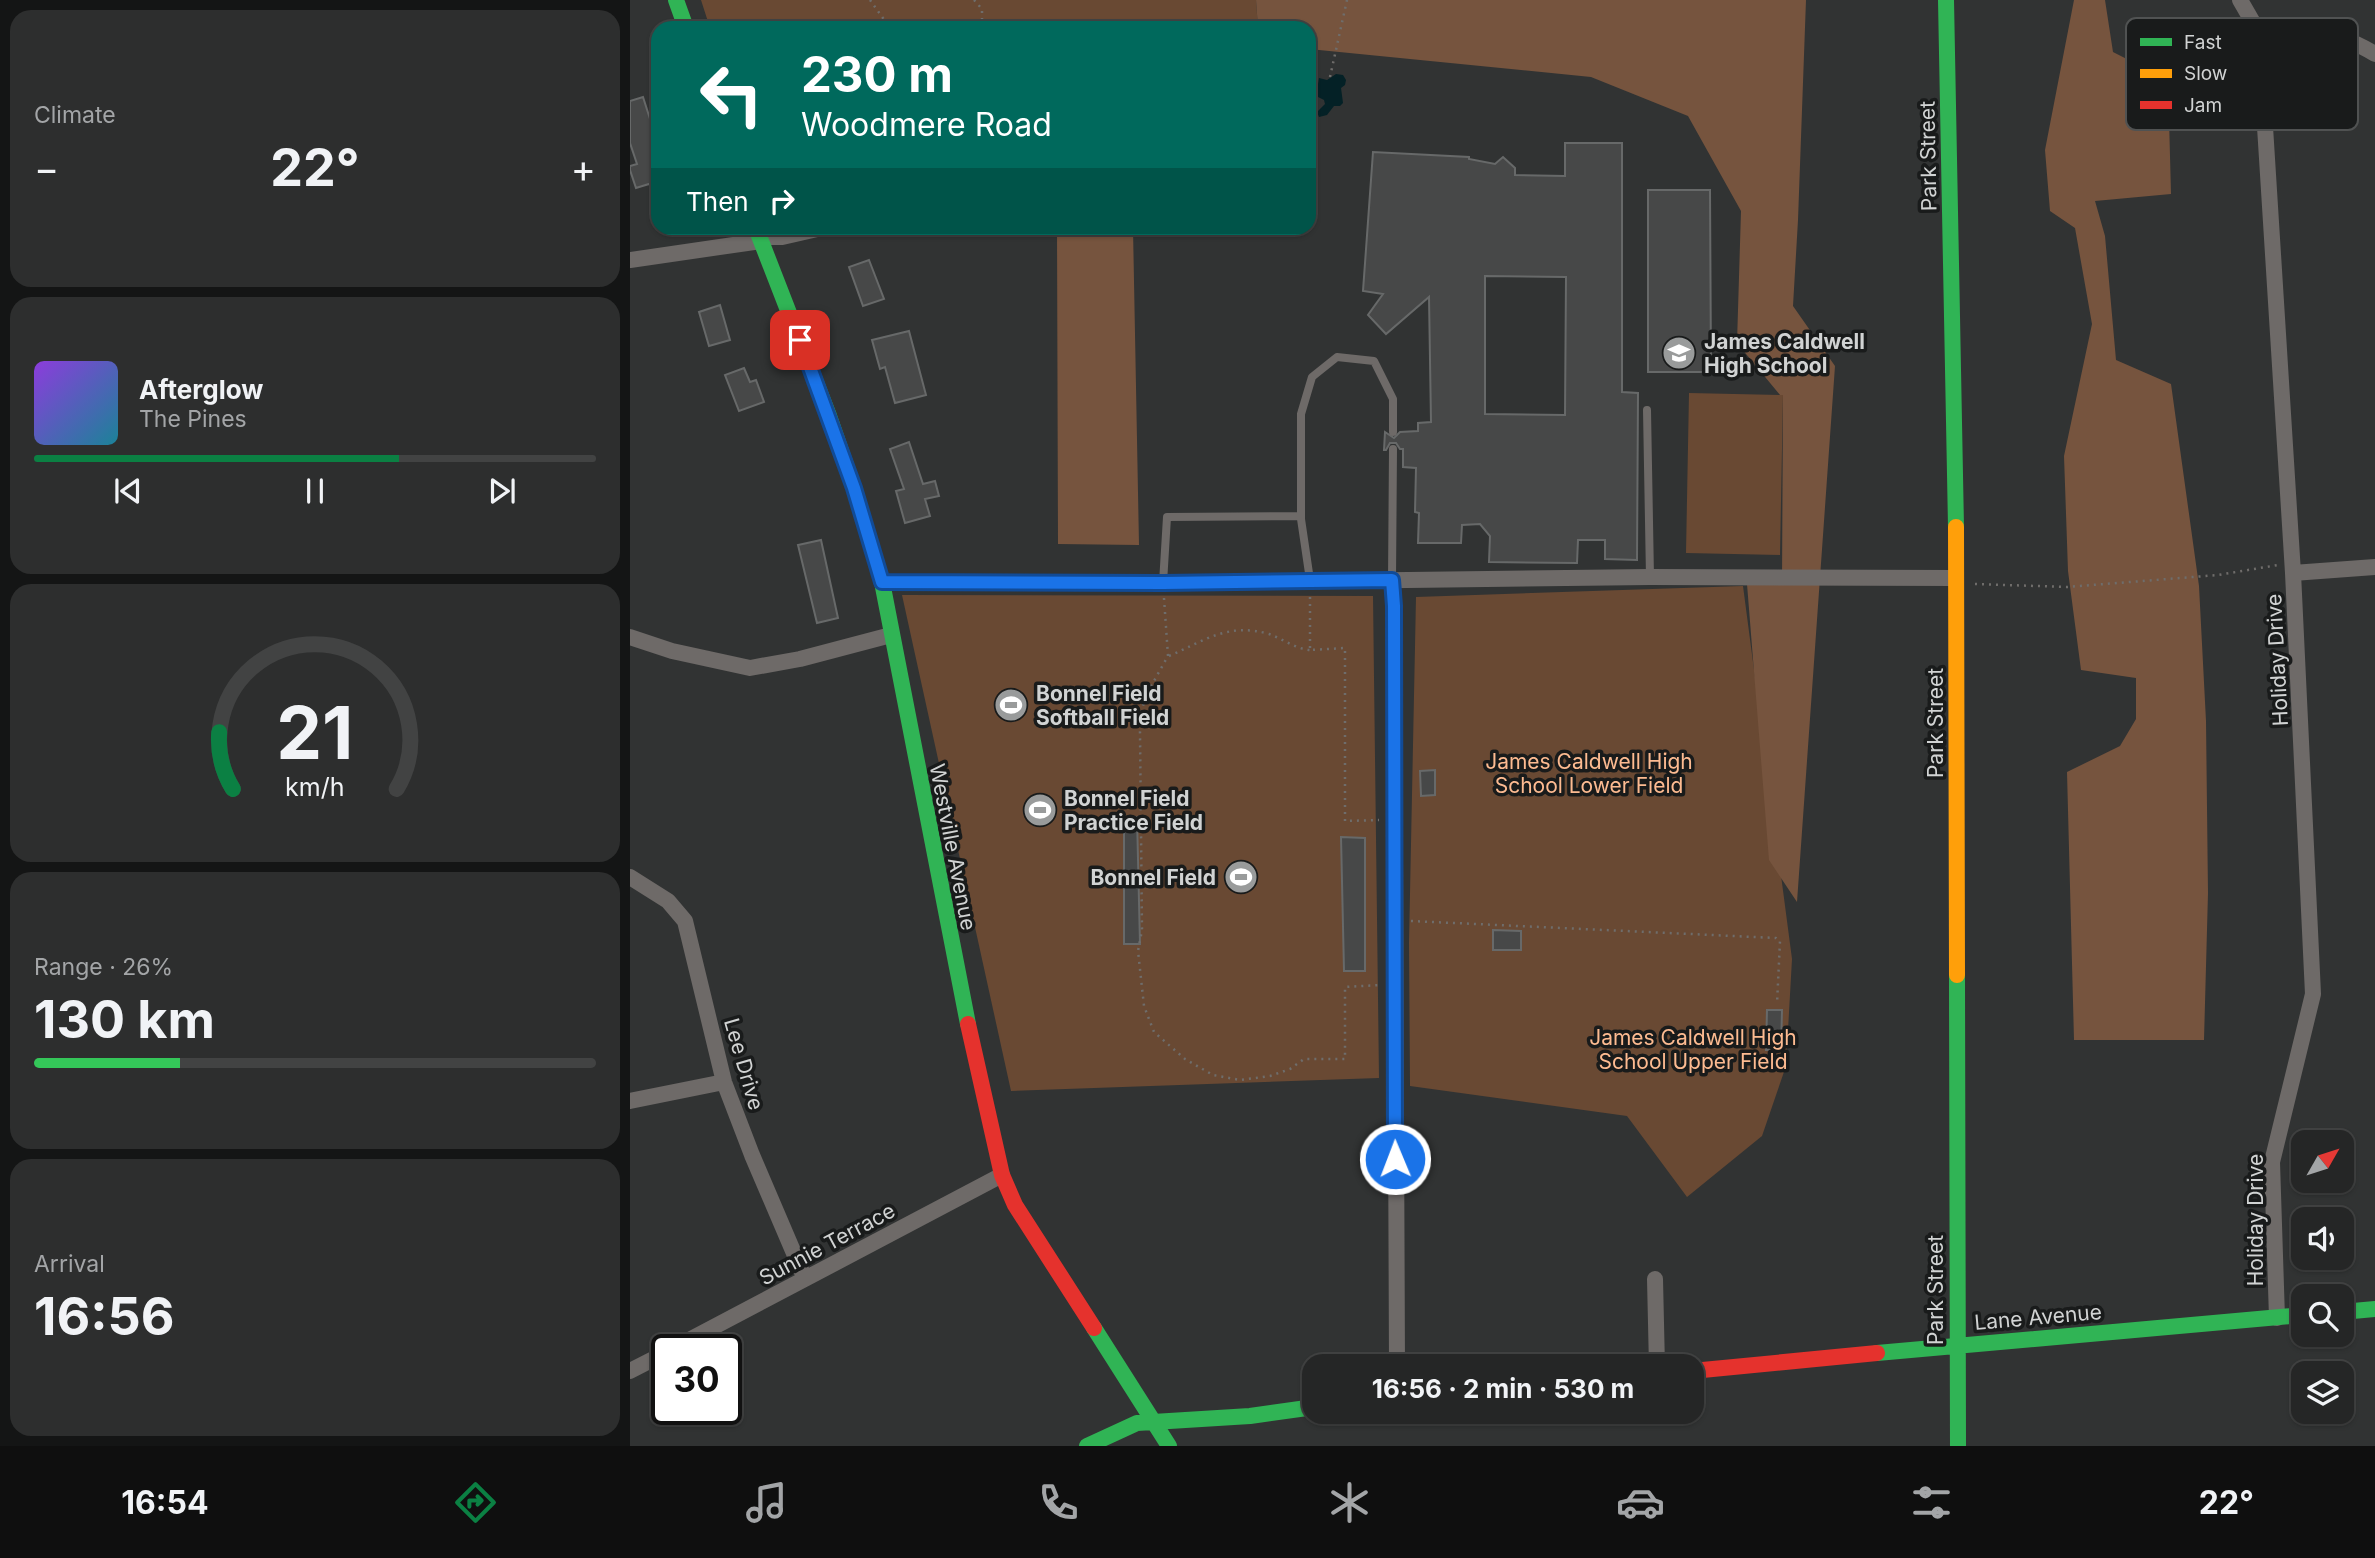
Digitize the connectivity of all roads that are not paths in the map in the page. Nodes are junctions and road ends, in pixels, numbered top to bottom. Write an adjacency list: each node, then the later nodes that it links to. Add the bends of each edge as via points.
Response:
1 (676, 0): 5 (street)
2 (1946, 0): 21 (street, Park Street)
3 (2240, 0): 4 (street, Holiday Drive)
4 (2250, 18)
5 (684, 21)
6 (2358, 44): 7 (street)
7 (2375, 54)
8 (2265, 130): 19 (street, Holiday Drive)
9 (754, 235): 13 (street)
10 (759, 235): 24 (street, Westville Avenue, via 829,416)
11 (762, 235): 12 (lane, via 782,241)
12 (808, 235)
13 (630, 260)
14 (1647, 410): 20 (lane)
15 (1393, 432): 17 (lane, via 1393,399 1374,361 1336,357 1312,377 1301,414)
16 (1392, 449): 23 (lane)
17 (1301, 516): 22 (lane); 25 (lane, via 1167,517)
18 (2375, 568): 19 (street)
19 (2293, 573): 37 (street, Holiday Drive, via 2313,993 2272,1162)
20 (1650, 577): 21 (street); 23 (street)
21 (1956, 578): 39 (street, Park Street)
22 (1310, 580): 23 (street); 25 (street)
23 (1392, 580): 40 (street)
24 (882, 582): 25 (street); 26 (street, Westville Avenue)
25 (1163, 583)
26 (891, 635): 27 (street, via 750,668); 31 (street, Westville Avenue, via 958,982)
27 (630, 638)
28 (630, 877): 29 (street, Lee Drive, via 668,901 685,921)
29 (724, 1082): 30 (street); 32 (street, Lee Drive)
30 (630, 1101)
31 (1002, 1175): 32 (street, Sunnie Terrace); 46 (street, Westville Avenue, via 1022,1216)
32 (805, 1279): 38 (street, Sunnie Terrace)
33 (1655, 1279): 41 (street)
34 (2375, 1309): 35 (street)
35 (2354, 1311)
36 (2291, 1316): 37 (street, Lane Avenue)
37 (2277, 1318): 39 (street, Lane Avenue)
38 (700, 1334)
39 (1956, 1345): 43 (street, Lane Avenue); 49 (street, Park Street)
40 (1397, 1354)
41 (1657, 1354)
42 (651, 1360): 44 (street)
43 (1704, 1370)
44 (630, 1371)
45 (1302, 1409): 46 (street)
46 (1153, 1420): 47 (street); 48 (street, Westville Avenue)
47 (1087, 1446)
48 (1169, 1446)
49 (1958, 1446)

